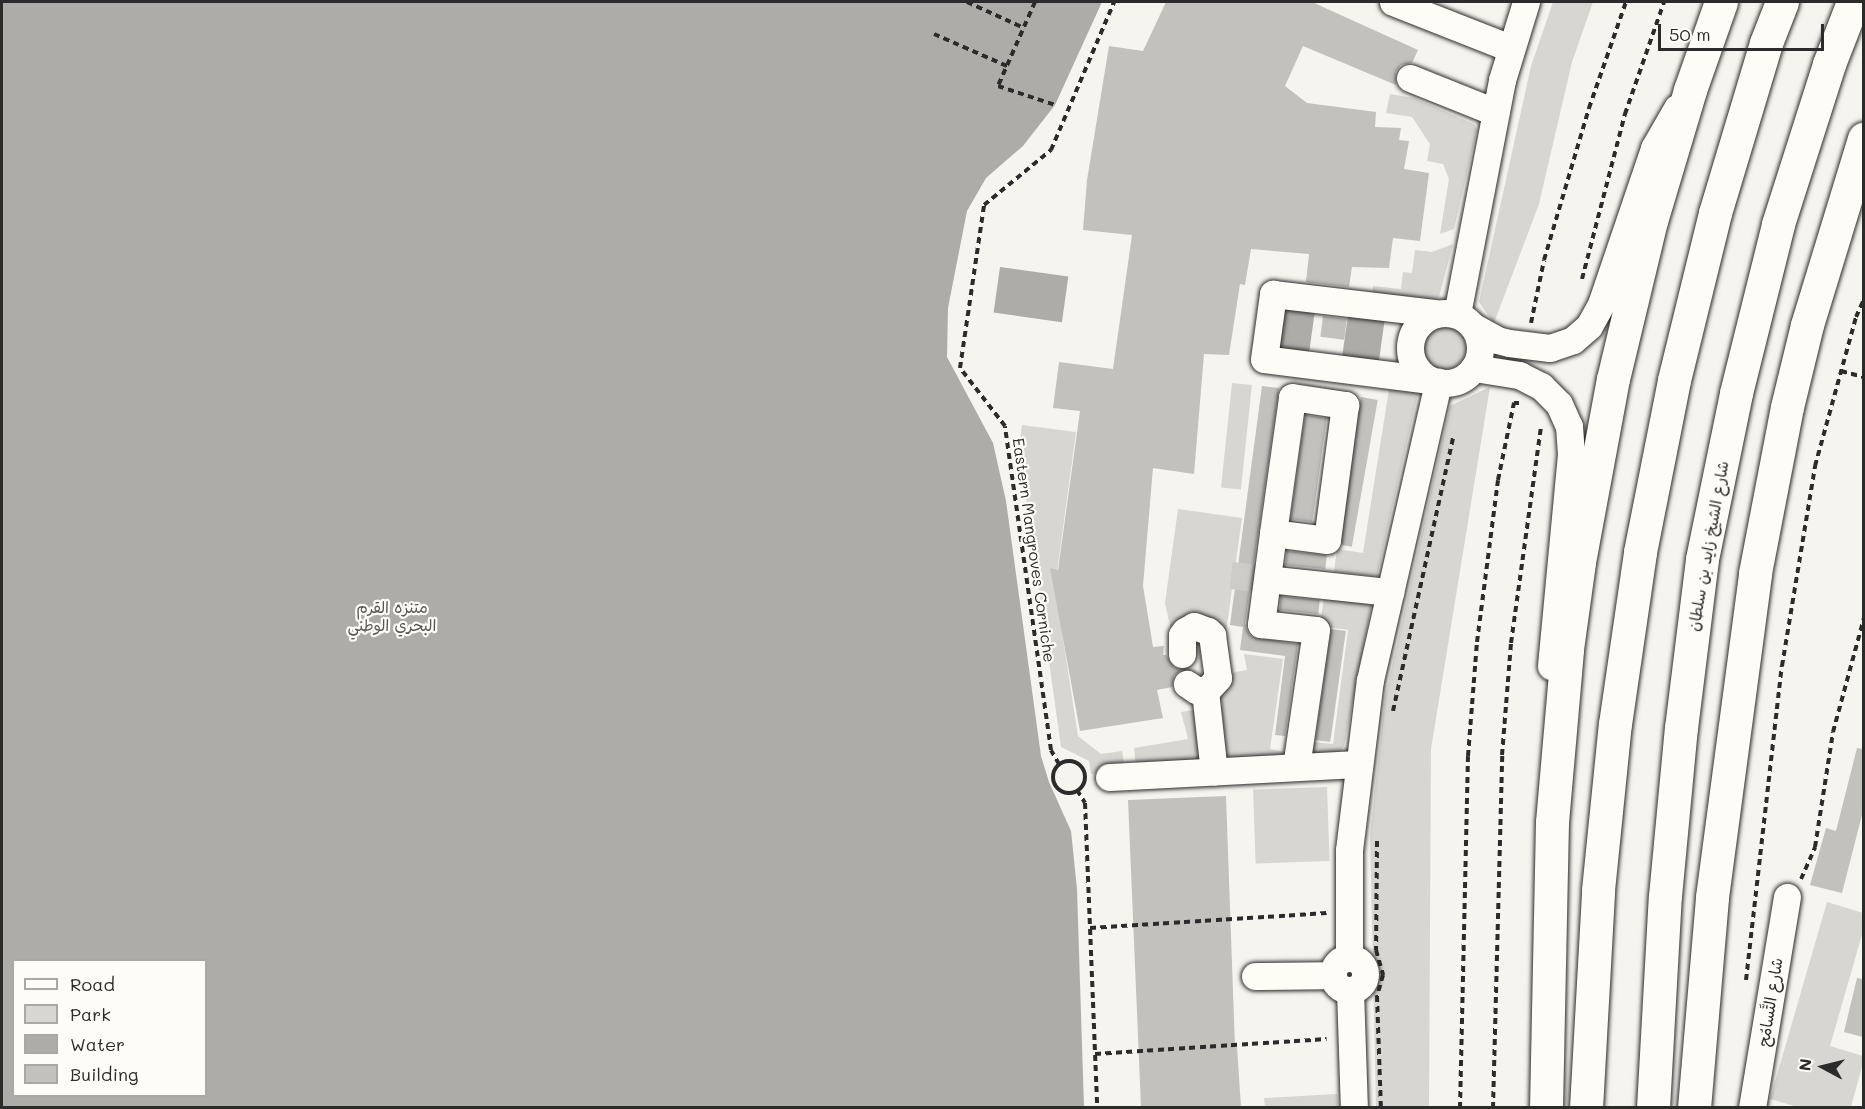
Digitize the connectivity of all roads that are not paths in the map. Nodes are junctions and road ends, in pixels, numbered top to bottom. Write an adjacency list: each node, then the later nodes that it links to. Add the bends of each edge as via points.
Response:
1 (1393, 2): 6 (street)
2 (1526, 2): 6 (street)
3 (1721, 2): 8 (main road)
4 (1782, 2): 30 (main road, via 1715,213 1674,380 1640,552 1615,724 1598,890)
5 (1853, 2): 31 (main road, شارع الشيخ زايد بن سلطان, via 1778,224 1736,393 1702,559 1669,851)
6 (1510, 48): 9 (street)
7 (1410, 78): 9 (street)
8 (1690, 90): 11 (street, via 1654,148 1601,304 1589,326 1564,344 1541,348 1497,340); 20 (main road, via 1651,221 1613,379 1579,562)
9 (1495, 112): 11 (street)
10 (1863, 138): 32 (main road, via 1807,325 1755,573 1716,861)
11 (1455, 318): 12 (street, via 1272,294 1264,359); 13 (street, via 1480,347); 14 (street, via 1416,326 1409,347 1416,368)
12 (1325, 366): 14 (street); 15 (street)
13 (1474, 368): 14 (street, via 1456,381); 20 (street, via 1519,375 1541,386 1559,404 1569,426 1571,453 1551,656)
14 (1434, 381): 18 (street)
15 (1320, 401): 16 (street, via 1292,397); 16 (street, via 1346,405 1327,540)
16 (1273, 533): 22 (street, via 1261,624 1316,630)
17 (1277, 580): 18 (street)
18 (1390, 592): 21 (street, via 1370,680)
19 (1182, 654): 23 (street, via 1182,635 1189,627 1199,626 1212,635 1218,678 1212,687 1196,687)
20 (1558, 735): 29 (main road, via 1552,822)
21 (1358, 764): 22 (street); 26 (street, via 1349,850)
22 (1296, 767): 23 (street)
23 (1214, 772): 24 (street)
24 (1109, 777)
25 (1787, 897): 33 (street, شارع التَّسامُح)
26 (1344, 974): 27 (street); 28 (street, via 1352,1037)
27 (1255, 976)
28 (1354, 1107)
29 (1546, 1107)
30 (1586, 1107)
31 (1653, 1107)
32 (1694, 1107)
33 (1752, 1107)

